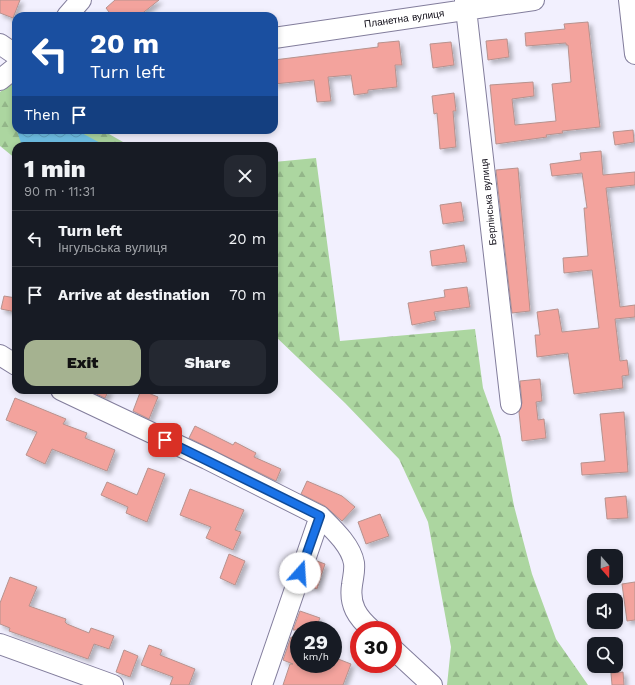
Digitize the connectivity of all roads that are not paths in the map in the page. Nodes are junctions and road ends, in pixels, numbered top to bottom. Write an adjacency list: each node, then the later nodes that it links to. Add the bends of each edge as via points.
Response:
1 (81, 0): 5 (street)
2 (534, 0): 4 (street, Планетна вулиця)
3 (629, 0): 9 (street)
4 (466, 4): 6 (street, Планетна вулиця); 15 (street, Берлінська вулиця)
5 (70, 12)
6 (278, 37)
7 (0, 44): 8 (street)
8 (12, 52)
9 (635, 54)
10 (12, 70): 11 (street)
11 (0, 80)
12 (0, 355): 13 (street)
13 (12, 362)
14 (69, 394): 16 (street)
15 (511, 404)
16 (320, 516): 17 (street, via 333,529 354,562 350,600); 21 (street)
17 (363, 621)
18 (0, 644): 20 (street)
19 (402, 657): 22 (street)
20 (113, 685)
21 (262, 685)
22 (432, 685)

